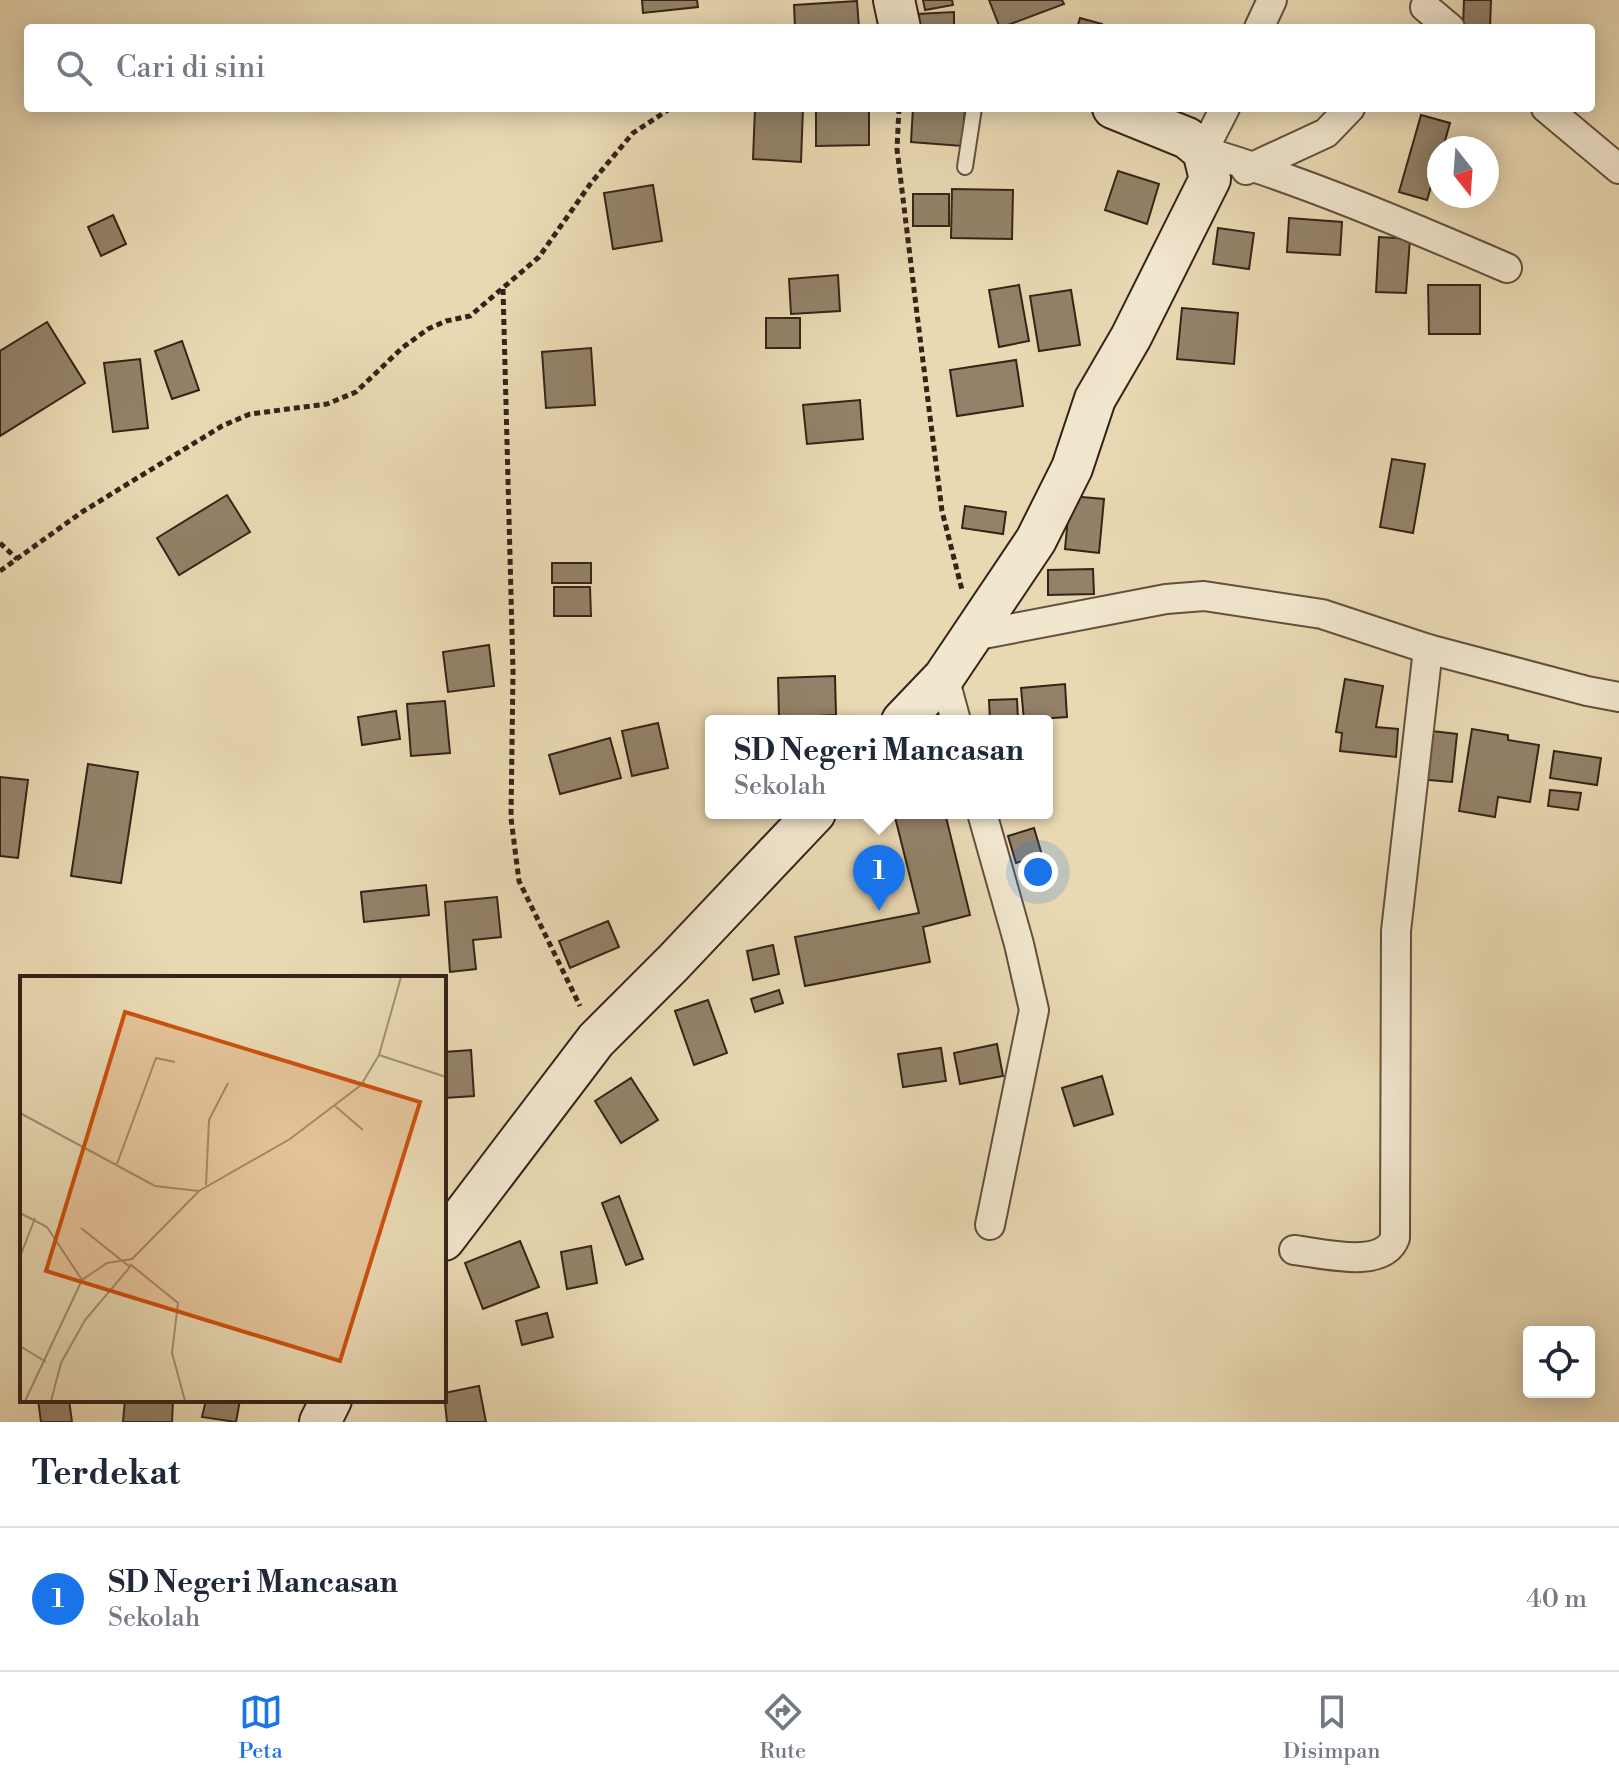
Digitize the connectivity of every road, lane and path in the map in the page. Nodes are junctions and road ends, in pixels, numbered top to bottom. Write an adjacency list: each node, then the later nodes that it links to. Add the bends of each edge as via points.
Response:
1 (894, 0): 4 (street)
2 (1272, 0): 5 (street)
3 (1421, 12): 6 (street)
4 (899, 24)
5 (1261, 24)
6 (1443, 24)
7 (665, 112): 20 (path, via 633,133 539,257)
8 (899, 112): 24 (path, via 897,149 942,511)
9 (973, 112): 16 (lane)
10 (1123, 112): 14 (street, via 1187,138)
11 (1223, 112): 14 (street)
12 (1346, 112): 15 (street, via 1326,133)
13 (1551, 112): 17 (street)
14 (1203, 151): 15 (street); 18 (street, via 1210,179)
15 (1253, 166): 18 (street); 19 (street)
16 (965, 167)
17 (1619, 169)
18 (1204, 194): 24 (street, via 1095,399 1072,468 1036,540)
19 (1507, 268)
20 (503, 289): 22 (path, via 470,316 446,321 415,338 356,392 327,404 250,414 222,426 82,512); 32 (path, via 513,671 511,818 519,881)
21 (0, 543): 22 (path)
22 (17, 559): 23 (path)
23 (0, 571)
24 (973, 636): 25 (street, via 1204,596 1322,614); 26 (street)
25 (1428, 649): 27 (street); 35 (street, via 1396,931 1395,1238 1388,1251 1363,1258)
26 (944, 677): 28 (street); 29 (street)
27 (1619, 697)
28 (908, 715)
29 (954, 715)
30 (809, 819): 32 (street)
31 (984, 819): 33 (street, via 1034,1010)
32 (596, 1040): 34 (street)
33 (990, 1225)
34 (446, 1237)
35 (1294, 1250)
36 (330, 1402): 37 (street)
37 (320, 1422)

